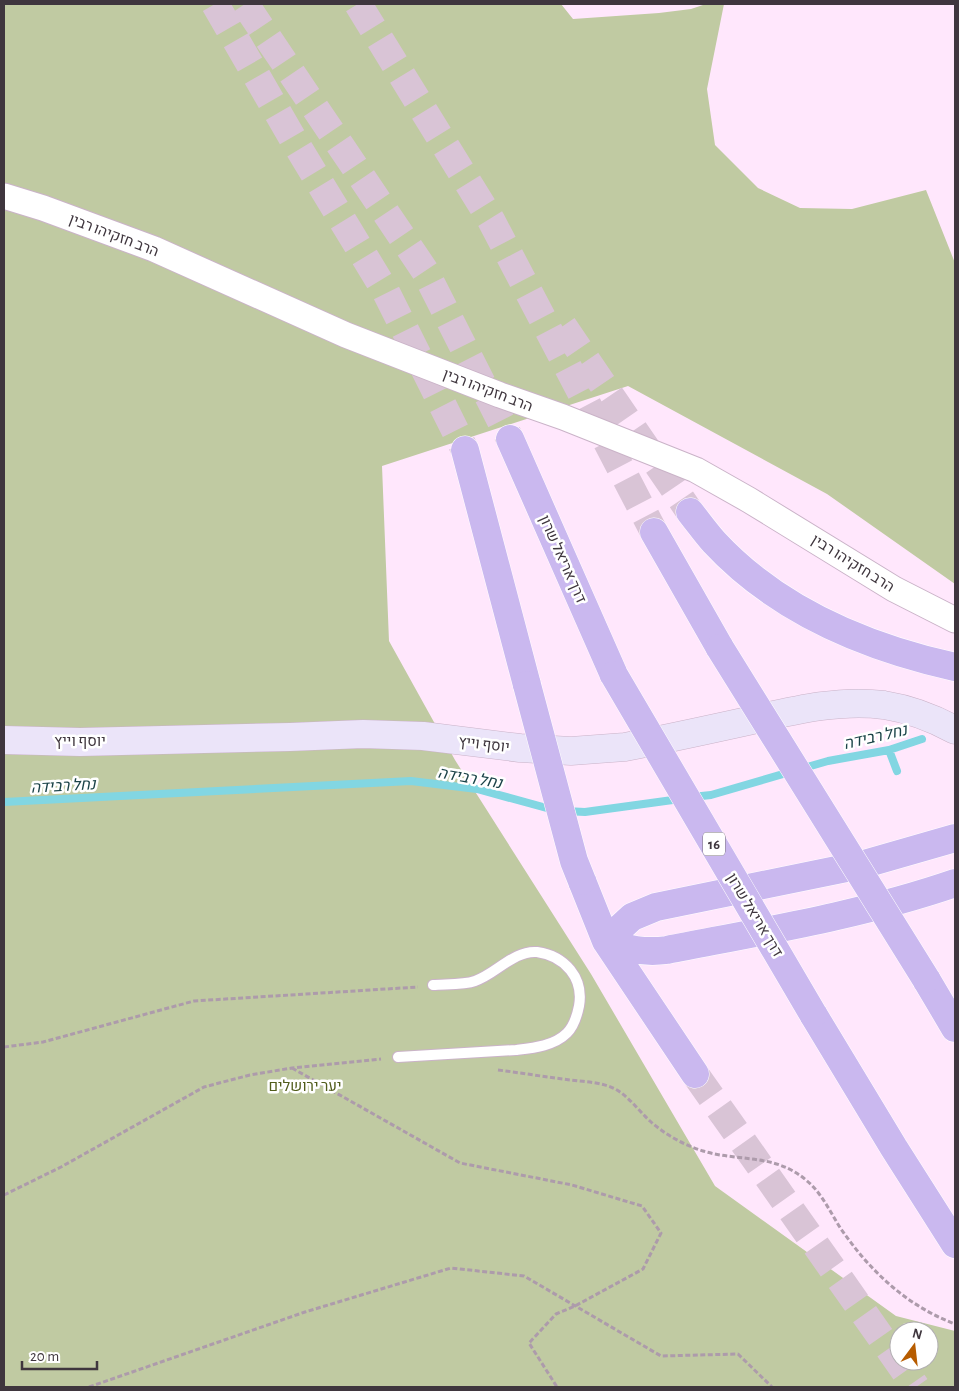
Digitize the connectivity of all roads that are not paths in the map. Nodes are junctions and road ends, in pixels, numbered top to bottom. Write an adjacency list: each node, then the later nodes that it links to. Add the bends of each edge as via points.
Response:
1 (4, 196): 6 (street, הרב חזקיהו רבין, via 154,249 346,334 696,470 894,589)
2 (510, 439): 17 (highway, דרך אריאל שרון / 16, bridge, via 614,675 894,1148)
3 (465, 450): 12 (highway, bridge, via 574,861)
4 (690, 512): 7 (highway, via 714,542 750,576 788,603 828,626 868,643)
5 (654, 532): 14 (highway, bridge, via 720,648)
6 (955, 620)
7 (955, 667)
8 (955, 730): 9 (main road, יוסף וייץ, via 911,712 884,705 860,704 804,709 625,747 595,750 520,748 392,734 90,742)
9 (4, 740)
10 (955, 838): 12 (highway, via 861,865 656,907 632,917)
11 (955, 883): 12 (highway, via 871,907 668,950 636,951)
12 (606, 941): 16 (highway)
13 (433, 985): 15 (lane, via 475,981 516,957 535,952 558,959 568,967 579,987 580,1000 577,1015 566,1034 535,1048)
14 (955, 1028)
15 (398, 1057)
16 (695, 1074)
17 (955, 1244)

